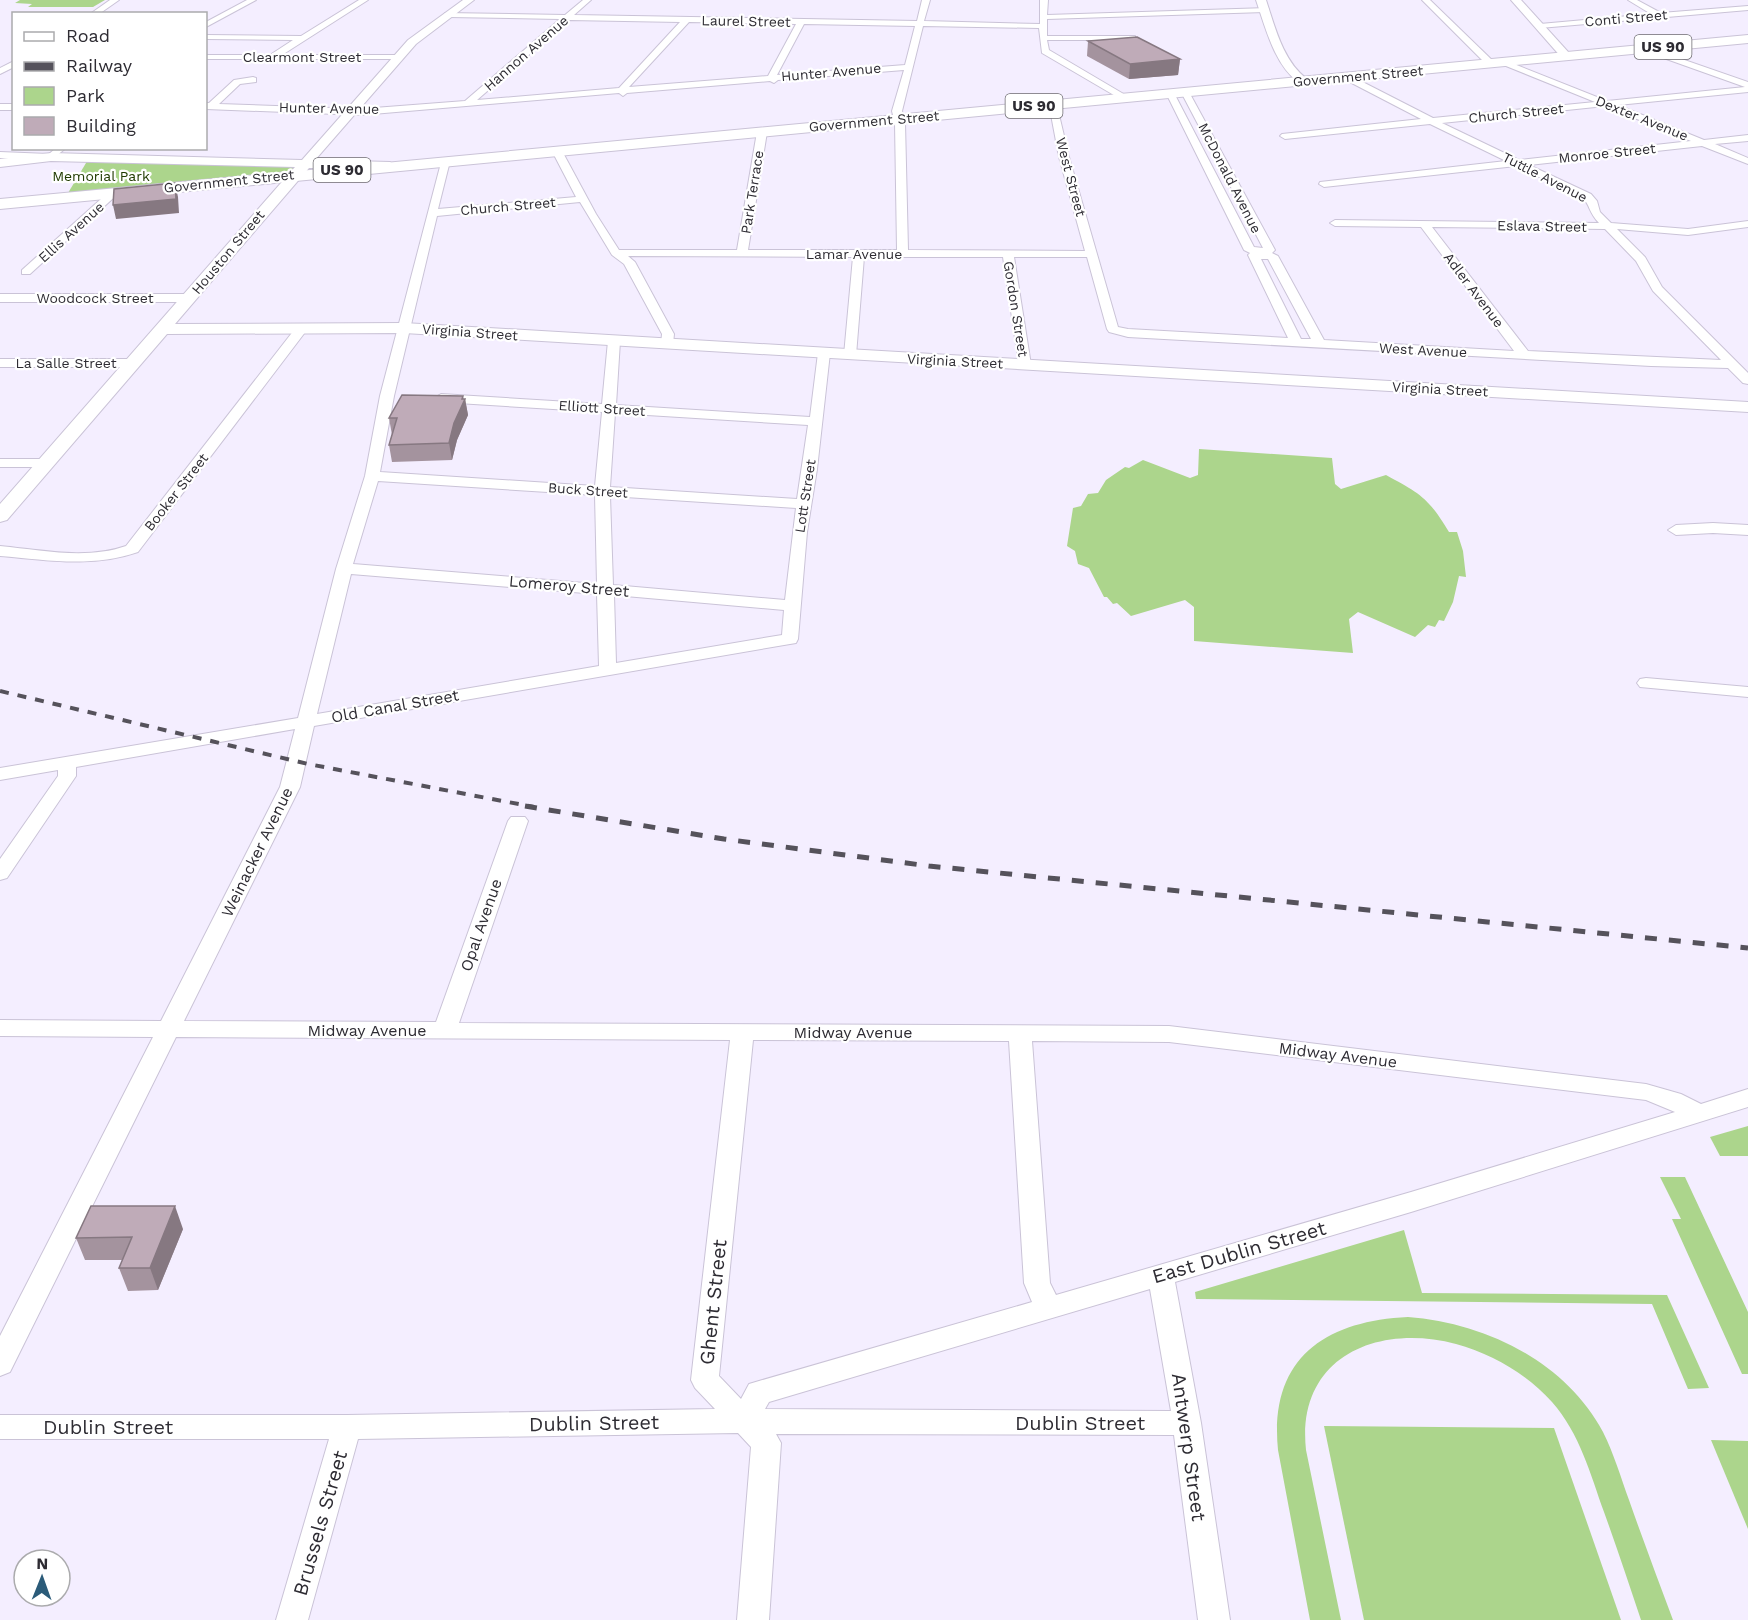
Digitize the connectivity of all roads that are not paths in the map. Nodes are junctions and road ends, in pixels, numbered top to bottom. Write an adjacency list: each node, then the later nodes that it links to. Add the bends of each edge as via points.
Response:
1 (115, 0): 14 (street)
2 (252, 0): 21 (street)
3 (364, 0): 25 (street)
4 (469, 0): 15 (street, Houston Street)
5 (587, 0): 17 (street, Hannon Avenue)
6 (926, 0): 22 (street)
7 (1044, 0): 19 (street)
8 (1426, 0): 34 (street)
9 (1516, 0): 23 (street)
10 (1632, 0): 16 (street)
11 (1725, 0): 13 (street)
12 (1263, 5): 19 (street, Laurel Street); 39 (street, via 1293,75)
13 (1745, 10): 16 (street, Conti Street)
14 (96, 12)
15 (448, 15): 17 (street, Laurel Street); 33 (street, Houston Street)
16 (1658, 15): 23 (street, Conti Street)
17 (567, 18): 18 (street, Laurel Street); 45 (street, Hannon Avenue)
18 (686, 20): 20 (street, Laurel Street); 41 (street)
19 (1043, 21): 22 (street, Laurel Street); 26 (street)
20 (801, 22): 22 (street, Laurel Street); 37 (street)
21 (207, 24)
22 (920, 24): 35 (street)
23 (1540, 26): 30 (street)
24 (207, 37): 25 (street)
25 (301, 38): 32 (street)
26 (1043, 38): 27 (street); 43 (street, via 1045,51)
27 (1132, 38)
28 (1748, 39): 29 (main road, Government Street / US 90)
29 (1647, 49): 30 (main road, Government Street / US 90); 40 (street)
30 (1566, 56): 34 (main road, Government Street / US 90)
31 (207, 57): 32 (street, Clearmont Street)
32 (272, 57): 33 (street, Clearmont Street)
33 (398, 57): 48 (street, Houston Street)
34 (1497, 63): 36 (main road, Government Street / US 90); 44 (street, Dexter Avenue)
35 (905, 67): 37 (street, Hunter Avenue); 49 (street)
36 (1347, 77): 39 (main road, Government Street / US 90); 50 (street, Tuttle Avenue)
37 (773, 78): 41 (street, Hunter Avenue)
38 (253, 80): 47 (street, via 237,82)
39 (1304, 81): 42 (main road, Government Street / US 90)
40 (1748, 87): 44 (street, Church Street)
41 (622, 91): 45 (street, Hunter Avenue)
42 (1177, 93): 42 (street, McDonald Avenue, via 1250,250 1266,252 1269,250); 43 (main road, Government Street / US 90)
43 (1124, 98): 46 (main road, Government Street / US 90)
44 (1605, 103): 50 (street, Church Street); 54 (street, Dexter Avenue)
45 (467, 104): 48 (street, Hunter Avenue, via 359,116)
46 (1053, 104): 49 (main road, Government Street / US 90); 72 (street, West Street)
47 (207, 107): 48 (street, Hunter Avenue)
48 (351, 111): 62 (street, Houston Street)
49 (898, 119): 51 (main road, Government Street / US 90); 76 (street)
50 (1431, 121): 52 (street, Church Street); 61 (street, Tuttle Avenue)
51 (762, 132): 55 (main road, Government Street / US 90); 74 (street, Park Terrace)
52 (1285, 136)
53 (1748, 138): 54 (street, Monroe Street)
54 (1704, 143): 59 (street, Dexter Avenue); 61 (street, Monroe Street)
55 (557, 151): 58 (main road, Government Street / US 90); 65 (street)
56 (56, 153): 57 (street); 60 (street); 62 (street)
57 (0, 155)
58 (445, 161): 62 (main road, Government Street / US 90); 67 (street, Weinacker Avenue)
59 (1748, 161)
60 (0, 162)
61 (1518, 163): 63 (street, Monroe Street); 71 (street, Tuttle Avenue, via 1587,195 1595,213)
62 (299, 169): 64 (main road, Government Street / US 90); 80 (street, Houston Street)
63 (1324, 184)
64 (115, 192): 66 (main road, Government Street / US 90); 78 (street, Ellis Avenue)
65 (583, 200): 67 (street, Church Street); 73 (street)
66 (0, 204)
67 (433, 213): 82 (street, Weinacker Avenue)
68 (1335, 224): 69 (street, Eslava Street)
69 (1424, 224): 71 (street, Eslava Street); 91 (street, Adler Avenue)
70 (1748, 224): 71 (street, Eslava Street, via 1688,232)
71 (1608, 226): 93 (street, Tuttle Avenue, via 1641,259 1657,289)
72 (1091, 252): 77 (street, Lamar Avenue); 84 (street, West Street)
73 (616, 253): 74 (street, Lamar Avenue); 87 (street, via 629,262 661,319 668,334)
74 (742, 253): 75 (street, Lamar Avenue)
75 (859, 254): 76 (street, Lamar Avenue); 90 (street)
76 (903, 254): 77 (street, Lamar Avenue)
77 (1008, 254): 94 (street, Gordon Street)
78 (26, 272)
79 (0, 298): 80 (street, Woodcock Street)
80 (189, 298): 83 (street, Houston Street)
81 (302, 328): 82 (street, Virginia Street); 83 (street, Virginia Street); 110 (street, Booker Street, via 132,549 99,558)
82 (404, 328): 85 (street, Virginia Street); 104 (street, Weinacker Avenue, via 395,396)
83 (162, 329): 95 (street, Houston Street)
84 (1113, 329): 86 (street, West Avenue)
85 (614, 341): 87 (street, Virginia Street); 100 (street)
86 (1297, 343): 88 (street, West Avenue); 88 (street, McDonald Avenue, via 1254,255 1272,256)
87 (667, 344): 89 (street, Virginia Street)
88 (1320, 344): 91 (street, West Avenue)
89 (824, 353): 90 (street, Virginia Street); 101 (street, Lott Street)
90 (850, 355): 94 (street, Virginia Street)
91 (1524, 355): 93 (street, West Avenue)
92 (0, 363): 95 (street, La Salle Street)
93 (1733, 364): 97 (street, Tuttle Avenue)
94 (1025, 365): 99 (street, Virginia Street)
95 (128, 368): 96 (street, La Salle Street); 103 (street, Houston Street)
96 (0, 372)
97 (1748, 380)
98 (428, 397): 100 (street, Elliott Street)
99 (1748, 407)
100 (607, 408): 101 (street, Elliott Street); 105 (street)
101 (816, 421): 106 (street, Lott Street)
102 (0, 463): 103 (street)
103 (45, 463): 107 (street, Houston Street)
104 (372, 476): 105 (street, Buck Street); 111 (street, Weinacker Avenue)
105 (602, 492): 106 (street, Buck Street); 112 (street)
106 (804, 504): 113 (street, Lott Street)
107 (0, 515)
108 (1676, 530): 109 (street)
109 (1748, 530)
110 (0, 551)
111 (344, 569): 112 (street, Lomeroy Street); 118 (street, Weinacker Avenue)
112 (606, 590): 113 (street, Lomeroy Street); 115 (street)
113 (793, 606): 114 (street, Lott Street)
114 (790, 639): 115 (street, Old Canal Street)
115 (608, 669): 118 (street, Old Canal Street)
116 (1646, 683): 117 (street)
117 (1748, 692)
118 (306, 722): 119 (street, Old Canal Street); 124 (street, Weinacker Avenue, via 290,787)
119 (67, 763): 120 (street, Old Canal Street); 122 (street, via 67,776)
120 (0, 774)
121 (518, 820): 125 (street, Opal Avenue)
122 (0, 874)
123 (0, 1028): 124 (street, Midway Avenue)
124 (171, 1029): 125 (street, Midway Avenue); 132 (street, Weinacker Avenue)
125 (445, 1030): 126 (street, Midway Avenue)
126 (742, 1032): 127 (street, Midway Avenue); 133 (street, Ghent Street, via 705,1380)
127 (1020, 1033): 129 (street, Midway Avenue, via 1169,1034 1646,1092); 131 (street, via 1037,1283)
128 (1748, 1098): 129 (street, East Dublin Street)
129 (1698, 1113): 130 (street, East Dublin Street)
130 (1161, 1275): 131 (street, East Dublin Street); 134 (street, Antwerp Street)
131 (1048, 1308): 133 (street, East Dublin Street, via 759,1393)
132 (0, 1364)
133 (744, 1421): 134 (street, Dublin Street); 135 (street, Dublin Street); 138 (street, Ghent Street, via 766,1443)
134 (1187, 1424): 139 (street, Antwerp Street)
135 (347, 1426): 136 (street, Dublin Street); 137 (street, Brussels Street)
136 (0, 1427)
137 (292, 1620)
138 (753, 1620)
139 (1214, 1620)

